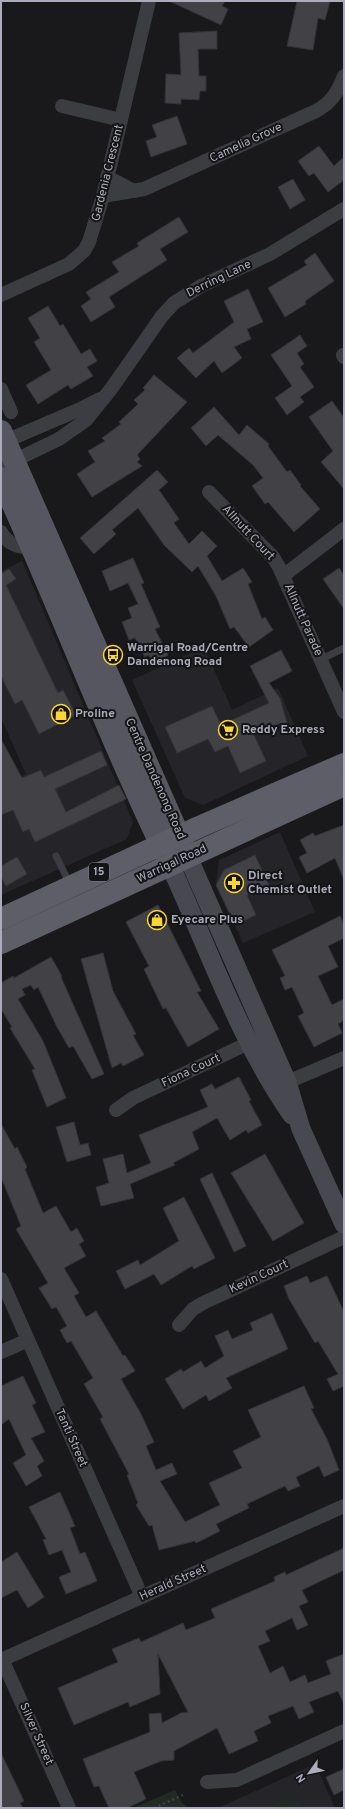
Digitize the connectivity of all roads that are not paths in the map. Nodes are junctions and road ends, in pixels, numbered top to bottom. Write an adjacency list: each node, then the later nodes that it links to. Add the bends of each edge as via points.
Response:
1 (149, 1): 4 (street, Gardenia Crescent)
2 (344, 76): 6 (street, Camelia Grove, via 335,95 324,106 151,186)
3 (62, 106): 4 (street)
4 (121, 120): 5 (street, Gardenia Crescent)
5 (107, 177): 6 (street); 7 (street, Gardenia Crescent)
6 (134, 191): 7 (street, Camelia Grove)
7 (103, 196): 9 (street, Gardenia Crescent, via 89,242 80,256 69,264)
8 (344, 209): 11 (street, Derring Lane, via 266,256 201,286 174,302)
9 (1, 295)
10 (1, 389): 12 (street)
11 (104, 397): 13 (street, Derring Lane, via 78,410); 14 (street, Derring Lane, via 86,420 73,431)
12 (11, 412)
13 (2, 438): 14 (main road, Centre Dandenong Road)
14 (7, 464): 26 (main road, Centre Dandenong Road)
15 (1, 478): 19 (main road, Centre Dandenong Road)
16 (209, 492): 20 (street, Allnutt Court, via 272,557)
17 (344, 529): 20 (street, Allnutt Parade)
18 (1, 532): 19 (street, via 11,544 20,548)
19 (33, 548): 26 (main road, Centre Dandenong Road, via 105,723)
20 (283, 576): 22 (street, Allnutt Parade)
21 (344, 648): 22 (lane)
22 (320, 660): 23 (street, Allnutt Parade)
23 (344, 712)
24 (344, 764): 26 (highway, Warrigal Road / 15)
25 (344, 785): 28 (highway, Warrigal Road / 15)
26 (170, 840): 28 (main road, Centre Dandenong Road); 29 (highway, Warrigal Road / 15)
27 (56, 856): 29 (lane)
28 (179, 861): 31 (highway, Warrigal Road / 15); 32 (main road, Centre Dandenong Road); 33 (main road, Centre Dandenong Road)
29 (71, 886): 30 (highway, Warrigal Road / 15)
30 (1, 919)
31 (1, 943)
32 (266, 1034): 33 (street, Fiona Court); 35 (main road, Centre Dandenong Road)
33 (249, 1043): 35 (main road, Centre Dandenong Road); 36 (street, Fiona Court, via 133,1098)
34 (344, 1058): 35 (street)
35 (280, 1085): 37 (main road, Centre Dandenong Road)
36 (116, 1110)
37 (344, 1224)
38 (344, 1237): 40 (street, Kevin Court, via 203,1303 193,1309)
39 (1, 1279): 41 (street, Tanti Street)
40 (179, 1325)
41 (28, 1340): 42 (street); 44 (street, Tanti Street)
42 (1, 1352)
43 (344, 1506): 44 (street, Herald Street)
44 (142, 1597): 45 (street, Herald Street)
45 (2, 1660): 48 (street, Silver Street)
46 (344, 1732): 47 (street, via 237,1780)
47 (207, 1782)
48 (69, 1808)

